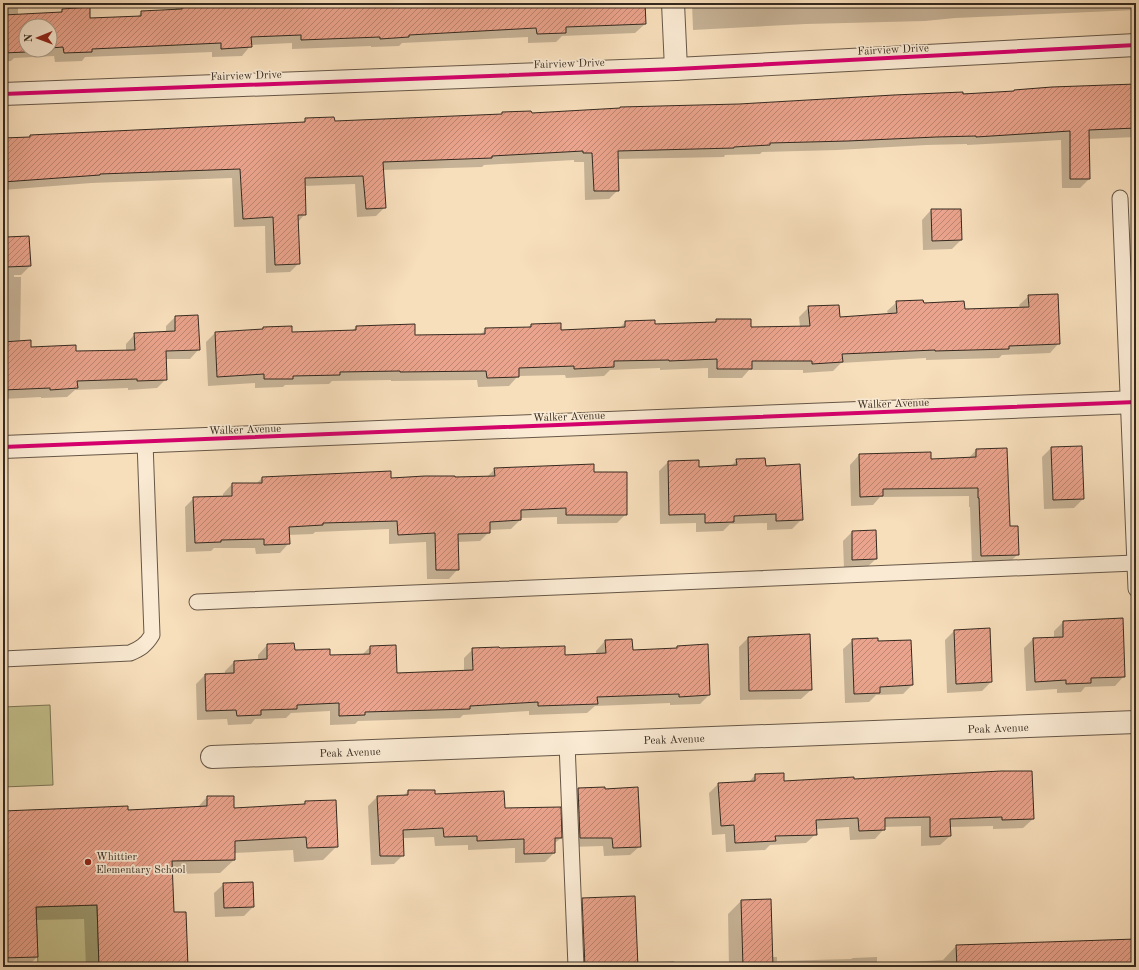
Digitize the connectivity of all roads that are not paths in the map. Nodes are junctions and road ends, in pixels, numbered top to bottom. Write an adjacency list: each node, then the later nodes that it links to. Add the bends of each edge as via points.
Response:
1 (673, 3): 3 (street)
2 (1136, 45): 3 (street, Fairview Drive)
3 (676, 69): 4 (street, Fairview Drive)
4 (3, 94)
5 (1120, 198): 6 (lane)
6 (1132, 402): 7 (street, Walker Avenue); 9 (lane)
7 (144, 442): 8 (street, Walker Avenue); 12 (lane, via 152,635 147,643 130,653)
8 (3, 447)
9 (1135, 563): 10 (lane); 11 (lane)
10 (1136, 589)
11 (197, 602)
12 (3, 659)
13 (1136, 722): 14 (street, Peak Avenue)
14 (567, 743): 15 (street, Peak Avenue); 16 (lane)
15 (212, 757)
16 (576, 967)

